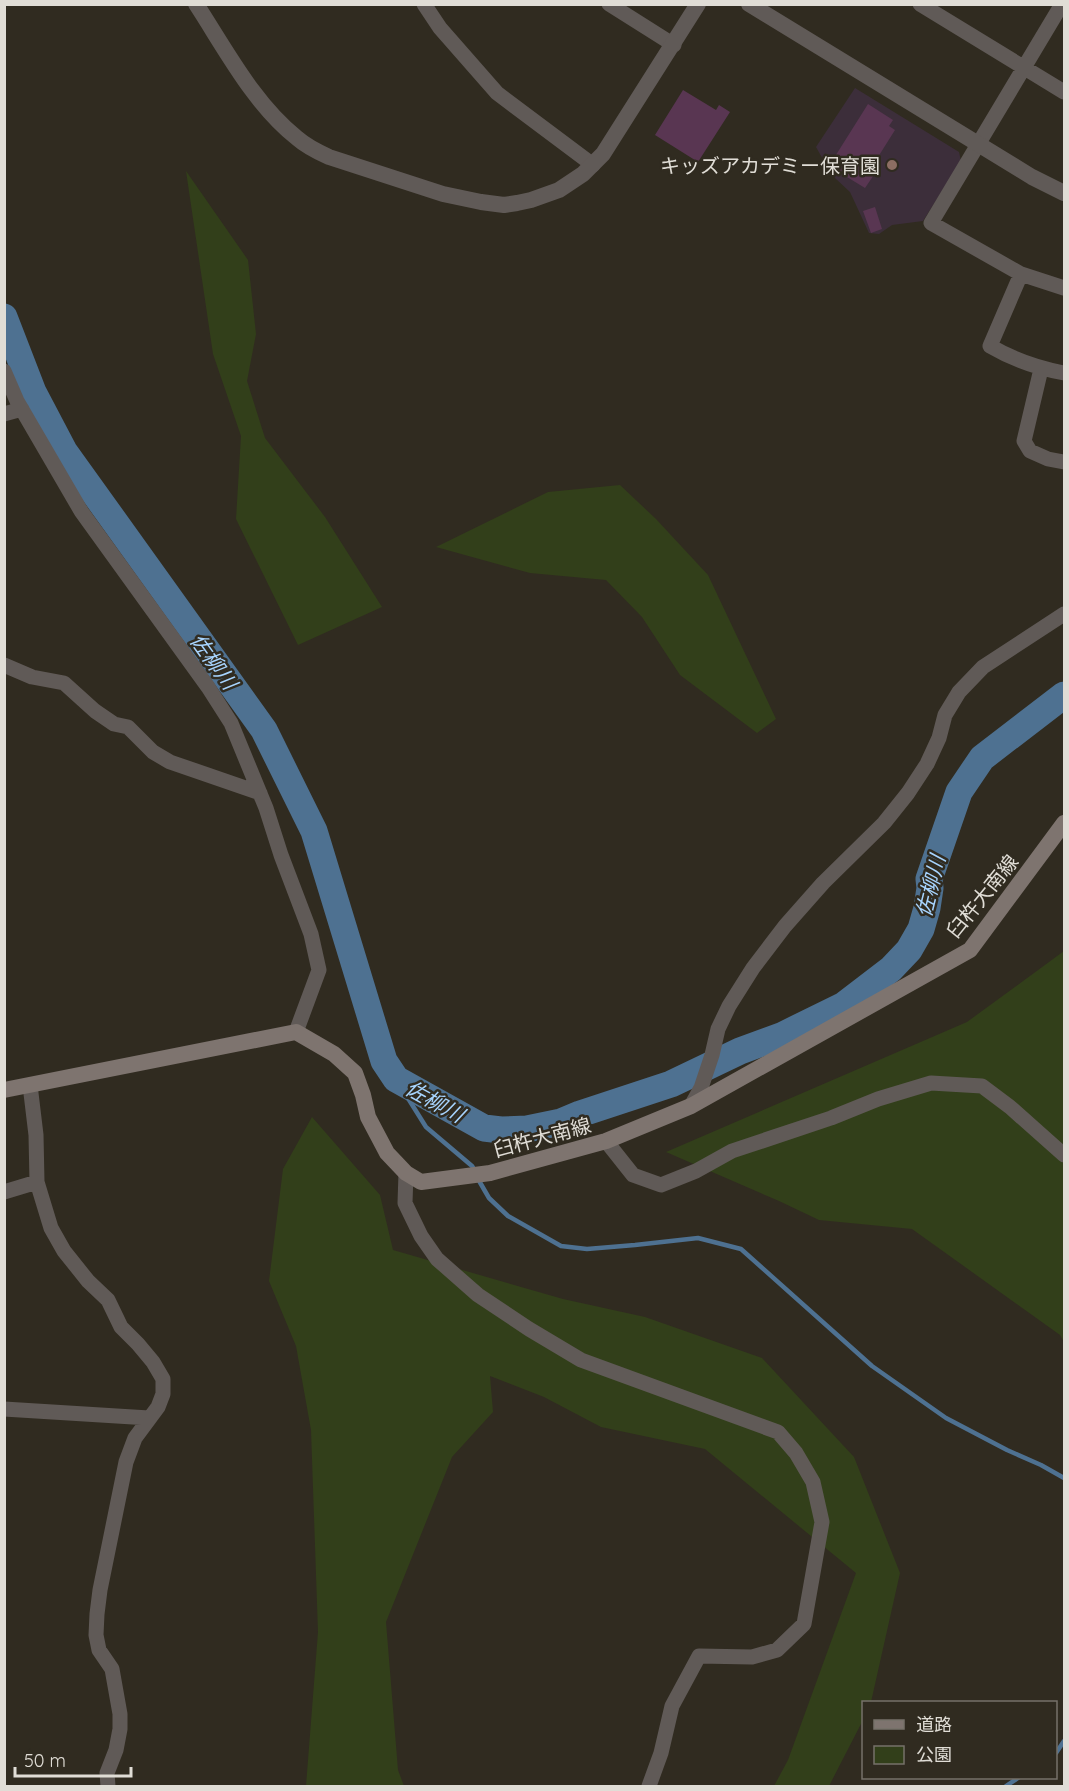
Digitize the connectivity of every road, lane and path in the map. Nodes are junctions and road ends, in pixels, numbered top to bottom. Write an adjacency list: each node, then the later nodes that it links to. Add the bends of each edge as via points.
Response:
1 (196, 4): 12 (street, via 265,108 298,139 329,157 443,194 504,205 559,190)
2 (424, 4): 12 (street, via 497,93)
3 (609, 4): 8 (street)
4 (698, 4): 8 (street)
5 (749, 4): 11 (street)
6 (920, 4): 9 (street)
7 (1062, 4): 9 (street)
8 (674, 45): 12 (street)
9 (1024, 68): 10 (street); 11 (street)
10 (1065, 92)
11 (978, 144): 13 (street); 14 (street, via 931,223)
12 (593, 165)
13 (1065, 193)
14 (1021, 274): 15 (street); 16 (street, via 990,346)
15 (1065, 288)
16 (1041, 369): 18 (street); 21 (street, via 1024,441 1030,450)
17 (4, 371): 19 (street)
18 (1065, 373)
19 (22, 409): 20 (street); 24 (street, via 81,511 231,723)
20 (4, 414)
21 (1065, 462)
22 (1065, 614): 29 (street, via 983,667 959,692 945,716 927,764 908,793 884,823 823,883 753,968 718,1029 701,1088)
23 (4, 664): 24 (street, via 64,683 95,711 114,724 128,727 153,752 170,762)
24 (260, 793): 26 (street, via 312,934 319,970)
25 (1065, 824): 29 (main road, 臼杵大南線, via 970,950)
26 (296, 1032): 27 (main road); 32 (main road, via 334,1054 355,1073 369,1117 387,1153)
27 (30, 1085): 28 (main road); 33 (street)
28 (4, 1090)
29 (691, 1106): 30 (main road, 臼杵大南線)
30 (606, 1141): 31 (street, via 633,1175 661,1185 732,1151 931,1083 982,1086); 32 (main road, 臼杵大南線, via 490,1173 421,1182)
31 (1065, 1155)
32 (406, 1173): 38 (street, via 405,1203 421,1236 437,1259 478,1295 581,1360 778,1432 813,1482 822,1522 804,1624 777,1650 752,1657 699,1656 672,1707)
33 (37, 1182): 34 (street); 36 (street, via 51,1228 64,1251 108,1300 121,1327 163,1379 163,1394)
34 (4, 1192)
35 (4, 1409): 36 (street)
36 (149, 1418): 37 (street, via 135,1438 126,1462 99,1590 96,1635 99,1650 112,1669 120,1714 116,1750 107,1773)
37 (108, 1786)
38 (649, 1786)

